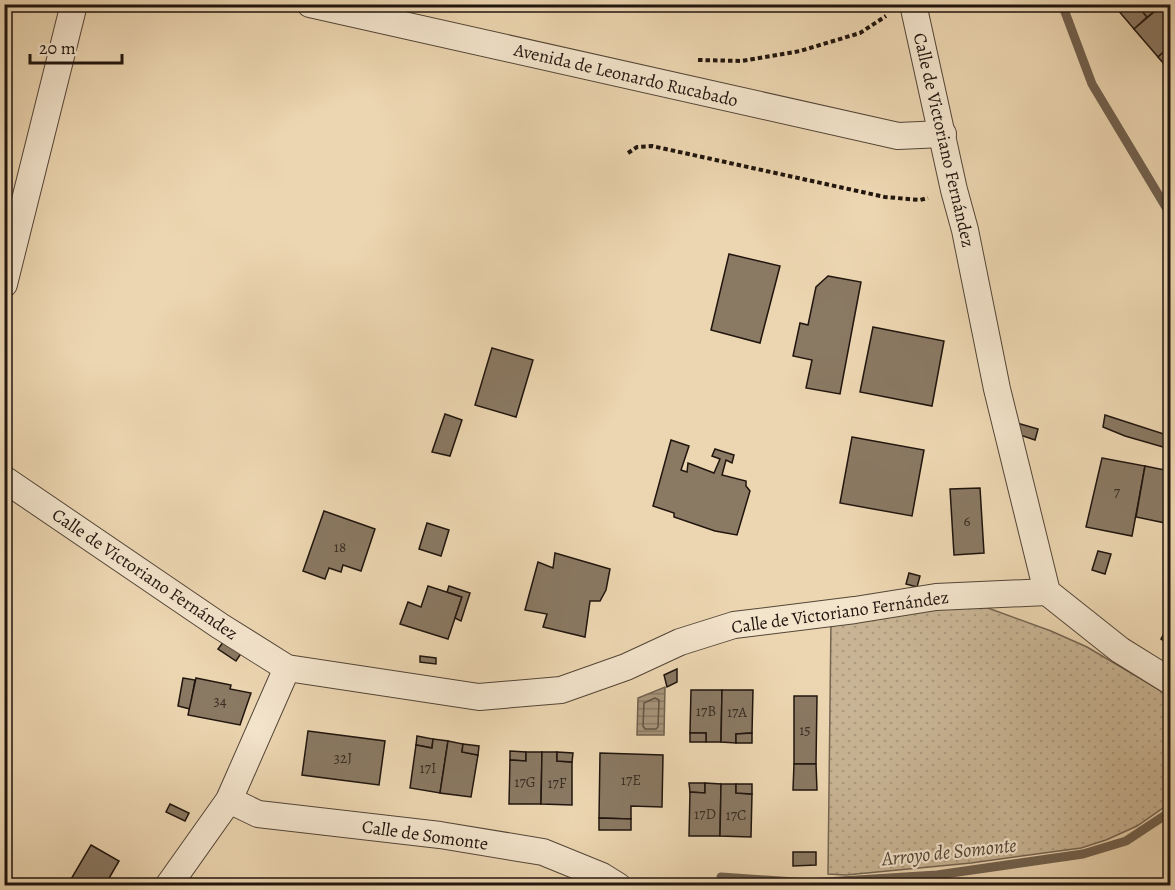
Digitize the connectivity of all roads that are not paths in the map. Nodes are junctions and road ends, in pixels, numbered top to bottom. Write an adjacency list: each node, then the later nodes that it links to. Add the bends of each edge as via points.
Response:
1 (74, 4): 5 (street)
2 (309, 4): 4 (street, Avenida de Leonardo Rucabado, via 898,136)
3 (904, 7): 4 (street, Calle de Victoriano Fernández)
4 (943, 134): 7 (street, Calle de Victoriano Fernández, via 997,389)
5 (4, 284)
6 (4, 479): 8 (street, Calle de Victoriano Fernández)
7 (1047, 592): 8 (street, Calle de Victoriano Fernández, via 936,597 734,626 680,642 561,690 479,698); 9 (street, via 1120,650)
8 (287, 668): 10 (street)
9 (1170, 681)
10 (229, 800): 11 (street); 12 (street, Calle de Somonte, via 258,814 440,835 543,852)
11 (168, 885)
12 (618, 885)

